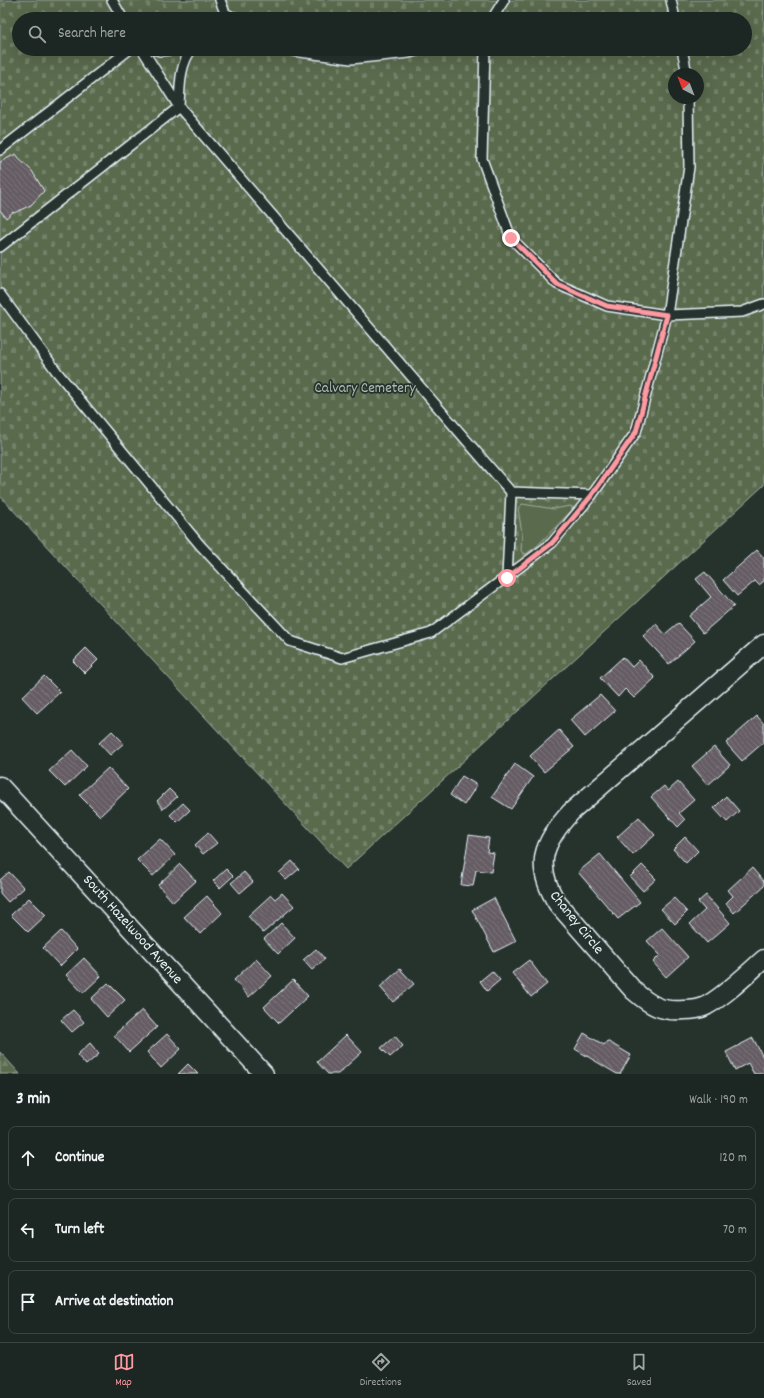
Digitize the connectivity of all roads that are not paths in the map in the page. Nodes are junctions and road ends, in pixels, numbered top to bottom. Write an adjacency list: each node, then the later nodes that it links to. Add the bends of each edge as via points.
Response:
1 (112, 0): 5 (lane)
2 (220, 0): 6 (lane)
3 (504, 0): 7 (lane)
4 (671, 0): 8 (lane)
5 (120, 12)
6 (225, 12)
7 (496, 12)
8 (674, 12)
9 (121, 56): 19 (lane)
10 (146, 56): 18 (lane)
11 (187, 56): 18 (lane, via 181,75)
12 (329, 56): 13 (lane, via 351,59)
13 (380, 56)
14 (485, 56): 23 (lane, via 482,159 511,238 557,284 607,306)
15 (683, 56): 16 (lane)
16 (686, 68)
17 (688, 104): 23 (lane, via 689,167)
18 (179, 107): 20 (lane); 24 (lane)
19 (0, 150)
20 (0, 247)
21 (0, 294): 26 (lane, via 57,372 200,545 290,641 342,658 431,633)
22 (764, 304): 23 (lane, via 742,312)
23 (667, 315): 25 (lane, via 636,432)
24 (511, 492): 25 (lane); 26 (lane)
25 (592, 495): 26 (lane, via 552,543)
26 (507, 578)
27 (764, 644): 29 (street, Chaney Circle, via 571,812 552,835 543,859 545,880 557,903 634,991 645,1001 659,1008 673,1011 705,1006 730,989)
28 (0, 786): 30 (street, South Hazelwood Avenue)
29 (764, 959)
30 (264, 1074)

